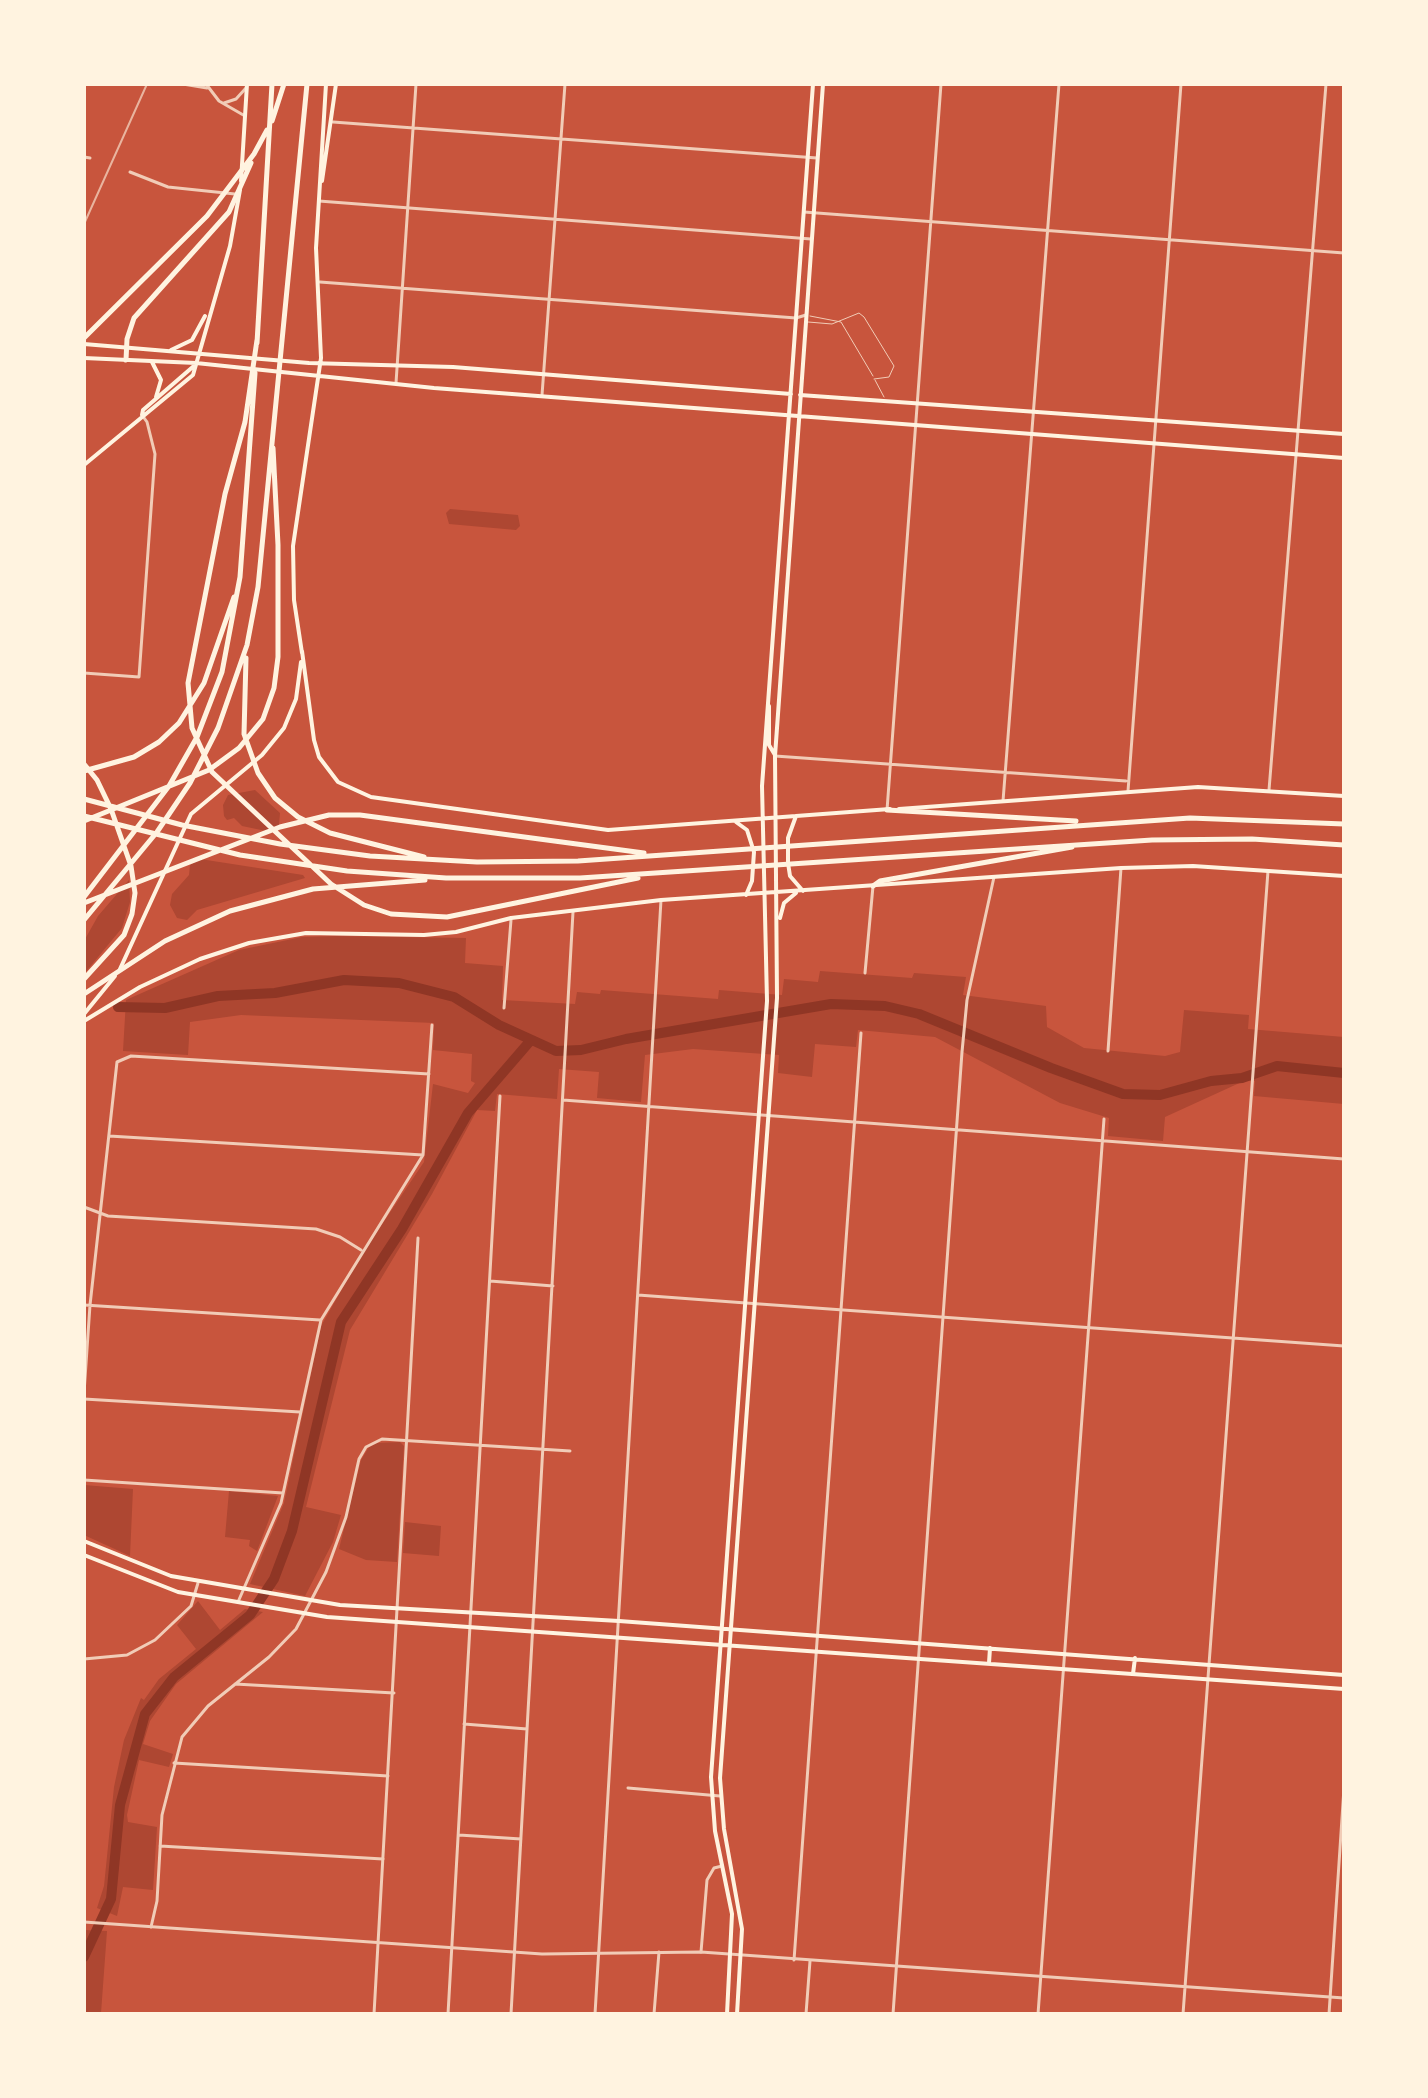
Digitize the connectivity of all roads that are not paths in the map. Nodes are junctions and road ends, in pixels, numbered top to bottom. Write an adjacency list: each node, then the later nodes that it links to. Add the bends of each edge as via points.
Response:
1 (183, 84): 16 (street)
2 (272, 84): 48 (highway)
3 (284, 84): 22 (highway, via 274,118)
4 (307, 84): 75 (highway)
5 (326, 84): 26 (main road)
6 (336, 84): 19 (main road)
7 (416, 84): 20 (street)
8 (565, 84): 21 (street)
9 (813, 84): 23 (main road)
10 (823, 84): 24 (main road)
11 (941, 84): 33 (street)
12 (1059, 84): 34 (street)
13 (1181, 84): 37 (street)
14 (1326, 84): 38 (street)
15 (247, 85): 17 (street, via 236,99); 18 (main road)
16 (207, 86): 17 (street)
17 (224, 103): 18 (street)
18 (245, 116): 27 (main road)
19 (333, 122): 20 (street); 26 (main road)
20 (414, 128): 21 (street); 29 (street)
21 (561, 139): 23 (street); 32 (street)
22 (254, 154): 47 (highway, via 207,216); 50 (highway, via 229,212 141,307)
23 (808, 158): 24 (street); 30 (main road)
24 (817, 158): 31 (main road)
25 (130, 172): 27 (street, via 168,187)
26 (321, 187): 28 (main road)
27 (240, 194): 43 (main road)
28 (319, 201): 29 (street); 40 (main road)
29 (407, 207): 32 (street); 41 (street)
30 (804, 212): 31 (street); 35 (main road)
31 (813, 212): 33 (street); 36 (main road)
32 (557, 219): 35 (street); 42 (street)
33 (930, 222): 34 (street); 68 (street)
34 (1048, 231): 37 (street); 69 (street)
35 (802, 238): 36 (street); 44 (main road)
36 (811, 239): 45 (main road)
37 (1170, 240): 38 (street); 73 (street)
38 (1313, 250): 39 (street); 76 (street)
39 (1344, 253)
40 (320, 282): 41 (street); 56 (main road)
41 (402, 287): 42 (street); 58 (street)
42 (550, 299): 44 (street); 60 (street)
43 (210, 306): 51 (main road, via 192,340); 52 (main road)
44 (796, 318): 45 (street); 63 (main road)
45 (806, 318): 46 (lane); 46 (lane); 64 (main road)
46 (841, 322): 61 (lane); 61 (lane, via 850,314 864,317 894,366 889,377)
47 (84, 338)
48 (257, 340): 85 (highway); 117 (highway, via 245,422 225,494 188,683 190,720 218,780 345,895 391,914 447,917)
49 (84, 344): 50 (main road)
50 (126, 348): 51 (main road); 54 (highway)
51 (169, 351): 52 (main road)
52 (198, 353): 56 (main road); 57 (main road)
53 (84, 358): 54 (main road)
54 (126, 360): 55 (main road)
55 (152, 362): 57 (main road); 66 (main road, via 161,380)
56 (320, 362): 58 (main road); 59 (main road)
57 (196, 363): 59 (main road); 66 (main road); 70 (main road, via 193,375)
58 (397, 363): 60 (main road); 62 (street)
59 (318, 373): 62 (main road); 89 (main road, via 293,546)
60 (544, 373): 63 (main road); 65 (street)
61 (874, 379): 67 (lane)
62 (396, 384): 65 (main road)
63 (791, 394): 64 (main road); 71 (main road)
64 (800, 395): 67 (main road); 72 (main road)
65 (542, 396): 71 (main road)
66 (155, 399): 70 (main road)
67 (885, 400): 68 (main road)
68 (918, 402): 69 (main road); 74 (street)
69 (1034, 409): 73 (main road); 77 (street)
70 (142, 415): 82 (main road); 90 (street, via 155,454 139,677)
71 (789, 416): 72 (main road); 83 (main road)
72 (798, 416): 74 (main road); 84 (main road)
73 (1156, 419): 76 (main road); 79 (street)
74 (915, 426): 77 (main road); 93 (street)
75 (272, 427): 88 (highway, via 258,587); 105 (highway, via 278,621 272,696 263,719 245,743 209,770)
76 (1298, 430): 78 (main road); 80 (street)
77 (1032, 434): 79 (main road); 96 (street)
78 (1344, 434)
79 (1154, 443): 80 (main road); 97 (street)
80 (1296, 455): 81 (main road); 98 (street)
81 (1344, 458)
82 (84, 465)
83 (782, 518): 84 (main road); 86 (main road)
84 (791, 518): 87 (main road)
85 (240, 577): 95 (highway, via 204,683 179,723 134,757); 126 (highway, via 222,672 197,737 156,806)
86 (774, 620): 87 (main road); 91 (main road)
87 (783, 621): 92 (main road)
88 (247, 645): 114 (highway, via 247,745 262,781 288,810 319,829); 130 (highway, via 218,728 182,797)
89 (302, 651): 108 (main road, via 319,757 338,782 360,794 581,828); 136 (main road, via 296,699 284,728 262,755 191,814 126,960)
90 (84, 673)
91 (768, 700): 92 (main road, via 769,745); 107 (main road)
92 (775, 756): 93 (street); 106 (main road)
93 (890, 763): 96 (street); 103 (street)
94 (84, 764): 133 (highway, via 111,809 135,893 124,935)
95 (84, 771)
96 (1007, 772): 97 (street); 102 (street)
97 (1127, 781): 99 (street)
98 (1269, 790): 99 (main road); 100 (main road)
99 (1128, 791): 102 (main road)
100 (1344, 796)
101 (86, 799): 114 (highway, via 212,832 348,853)
102 (1003, 801): 103 (main road)
103 (887, 810): 104 (main road); 109 (highway)
104 (796, 816): 106 (main road); 122 (main road, via 788,838 788,863)
105 (84, 818): 120 (highway, via 201,846 347,871)
106 (775, 818): 107 (main road); 123 (main road)
107 (762, 819): 108 (main road); 124 (main road)
108 (732, 820): 125 (main road, via 747,830 754,852)
109 (1097, 823): 110 (highway, via 1219,818); 113 (highway)
110 (1344, 824)
111 (1104, 842): 112 (highway, via 1226,839); 117 (highway); 121 (highway)
112 (1344, 845)
113 (669, 854): 114 (highway, via 569,862); 126 (highway, via 350,814 310,818)
114 (456, 862)
115 (1121, 868): 116 (main road); 119 (main road); 140 (street)
116 (1268, 871): 118 (main road); 152 (street)
117 (664, 874): 120 (highway)
118 (1344, 876)
119 (994, 877): 121 (main road); 149 (street, via 973,969)
120 (446, 878): 134 (highway, via 288,894 197,925)
121 (873, 886): 122 (main road); 132 (street)
122 (801, 892): 123 (main road); 131 (main road, via 782,908)
123 (777, 893): 124 (main road); 131 (main road)
124 (764, 894): 125 (main road); 145 (main road, via 767,1001)
125 (746, 895): 127 (main road)
126 (84, 900)
127 (661, 900): 128 (main road); 144 (street)
128 (573, 911): 129 (main road); 143 (street)
129 (511, 918): 135 (street); 137 (main road, via 456,932 335,931 249,943 165,975)
130 (84, 920)
131 (778, 928): 146 (main road)
132 (865, 973)
133 (84, 979)
134 (84, 994)
135 (504, 1008)
136 (84, 1014)
137 (84, 1021)
138 (432, 1025): 141 (street)
139 (861, 1033): 148 (street)
140 (1108, 1051)
141 (429, 1074): 150 (street, via 129,1057 117,1062 114,1070); 153 (street)
142 (500, 1096): 159 (street)
143 (563, 1100): 144 (street); 160 (street)
144 (648, 1107): 145 (street); 161 (street)
145 (759, 1115): 146 (street); 162 (main road)
146 (768, 1116): 148 (street); 163 (main road)
147 (1104, 1119): 151 (street)
148 (854, 1123): 149 (street); 166 (street)
149 (958, 1130): 151 (street); 167 (street)
150 (109, 1136): 153 (street); 156 (street)
151 (1103, 1140): 152 (street); 169 (street)
152 (1245, 1152): 154 (street); 170 (street)
153 (423, 1155): 158 (street)
154 (1344, 1159)
155 (84, 1207): 156 (street)
156 (103, 1213): 158 (street, via 316,1229); 165 (street)
157 (418, 1238): 175 (street)
158 (362, 1251): 168 (street)
159 (490, 1281): 160 (street); 176 (street)
160 (553, 1286): 177 (street)
161 (638, 1295): 162 (street); 196 (street)
162 (746, 1303): 163 (street); 179 (main road)
163 (754, 1304): 166 (street); 180 (main road)
164 (84, 1305): 165 (street)
165 (90, 1305): 168 (street); 172 (street)
166 (841, 1308): 167 (street); 203 (street)
167 (944, 1317): 169 (street); 205 (street)
168 (321, 1320): 174 (street)
169 (1089, 1327): 170 (street); 209 (street)
170 (1232, 1338): 171 (street); 214 (street)
171 (1344, 1346)
172 (84, 1393)
173 (84, 1399): 174 (street)
174 (300, 1412): 182 (street)
175 (409, 1440): 176 (street); 190 (street, via 379,1440 363,1450 346,1517); 192 (street)
176 (481, 1445): 177 (street); 194 (street)
177 (543, 1449): 178 (street); 195 (street)
178 (570, 1451)
179 (733, 1465): 180 (main road); 200 (main road)
180 (742, 1466): 201 (main road)
181 (84, 1480): 182 (street)
182 (283, 1493): 188 (street)
183 (84, 1541): 185 (main road)
184 (84, 1555): 186 (main road)
185 (135, 1565): 186 (main road); 187 (main road)
186 (132, 1576): 189 (main road)
187 (198, 1583): 188 (main road); 189 (street)
188 (242, 1589): 190 (main road); 191 (street)
189 (195, 1595): 191 (main road); 211 (street, via 180,1619 143,1648 113,1658)
190 (312, 1601): 192 (main road); 193 (street)
191 (238, 1602): 193 (main road)
192 (397, 1609): 194 (main road); 197 (street)
193 (305, 1613): 197 (main road); 220 (street, via 282,1645)
194 (470, 1613): 195 (main road); 198 (street)
195 (532, 1616): 196 (main road); 199 (street)
196 (619, 1621): 200 (main road); 202 (street)
197 (397, 1622): 198 (main road); 223 (street)
198 (468, 1625): 199 (main road); 224 (street)
199 (531, 1630): 202 (main road); 225 (street)
200 (720, 1631): 201 (main road); 204 (main road)
201 (729, 1631): 203 (main road); 206 (main road)
202 (616, 1635): 204 (main road); 241 (street)
203 (816, 1636): 205 (main road); 208 (street)
204 (719, 1644): 206 (main road); 230 (main road)
205 (920, 1644): 207 (main road); 212 (street)
206 (728, 1645): 208 (main road); 231 (main road)
207 (990, 1648): 209 (main road); 213 (main road)
208 (815, 1650): 212 (main road); 247 (street)
209 (1063, 1653): 210 (main road); 215 (street)
210 (1135, 1658): 214 (main road); 217 (main road)
211 (84, 1659)
212 (919, 1659): 213 (main road); 249 (street)
213 (989, 1663): 215 (main road)
214 (1207, 1664): 216 (main road); 219 (street)
215 (1062, 1669): 217 (main road); 250 (street)
216 (1280, 1670): 218 (main road); 221 (main road)
217 (1133, 1674): 219 (main road)
218 (1344, 1675)
219 (1206, 1679): 221 (main road); 251 (street)
220 (235, 1684): 223 (street); 226 (street, via 189,1726)
221 (1278, 1684): 222 (main road)
222 (1344, 1689)
223 (394, 1693): 227 (street)
224 (464, 1724): 225 (street); 232 (street)
225 (527, 1729): 233 (street)
226 (174, 1763): 227 (street); 234 (street)
227 (388, 1776): 235 (street)
228 (628, 1788): 230 (street)
229 (1344, 1788): 252 (street)
230 (711, 1795): 231 (street); 236 (main road)
231 (720, 1796): 246 (main road, via 741,1913)
232 (459, 1835): 233 (street); 240 (street)
233 (521, 1839): 244 (street)
234 (160, 1846): 235 (street); 238 (street)
235 (383, 1859): 239 (street)
236 (722, 1866): 243 (street, via 707,1880); 245 (main road, via 732,1914)
237 (84, 1922): 238 (street)
238 (151, 1927): 239 (street)
239 (378, 1941): 240 (street); 256 (street)
240 (451, 1947): 244 (street); 257 (street)
241 (599, 1952): 242 (street); 244 (street); 259 (street)
242 (659, 1952): 243 (street); 260 (street)
243 (701, 1952): 245 (street)
244 (513, 1953): 258 (street)
245 (731, 1955): 246 (street); 261 (main road)
246 (741, 1956): 247 (street); 262 (main road)
247 (794, 1960): 248 (street)
248 (810, 1961): 249 (street); 263 (street)
249 (897, 1967): 250 (street); 264 (street)
250 (1041, 1977): 251 (street); 265 (street)
251 (1185, 1987): 252 (street); 266 (street)
252 (1330, 1997): 253 (street); 267 (street)
253 (1344, 1998)
254 (124, 2014): 255 (street)
255 (177, 2014)
256 (374, 2014)
257 (448, 2014)
258 (511, 2014)
259 (595, 2014)
260 (654, 2014)
261 (727, 2014)
262 (737, 2014)
263 (806, 2014)
264 (893, 2014)
265 (1038, 2014)
266 (1183, 2014)
267 (1329, 2014)

